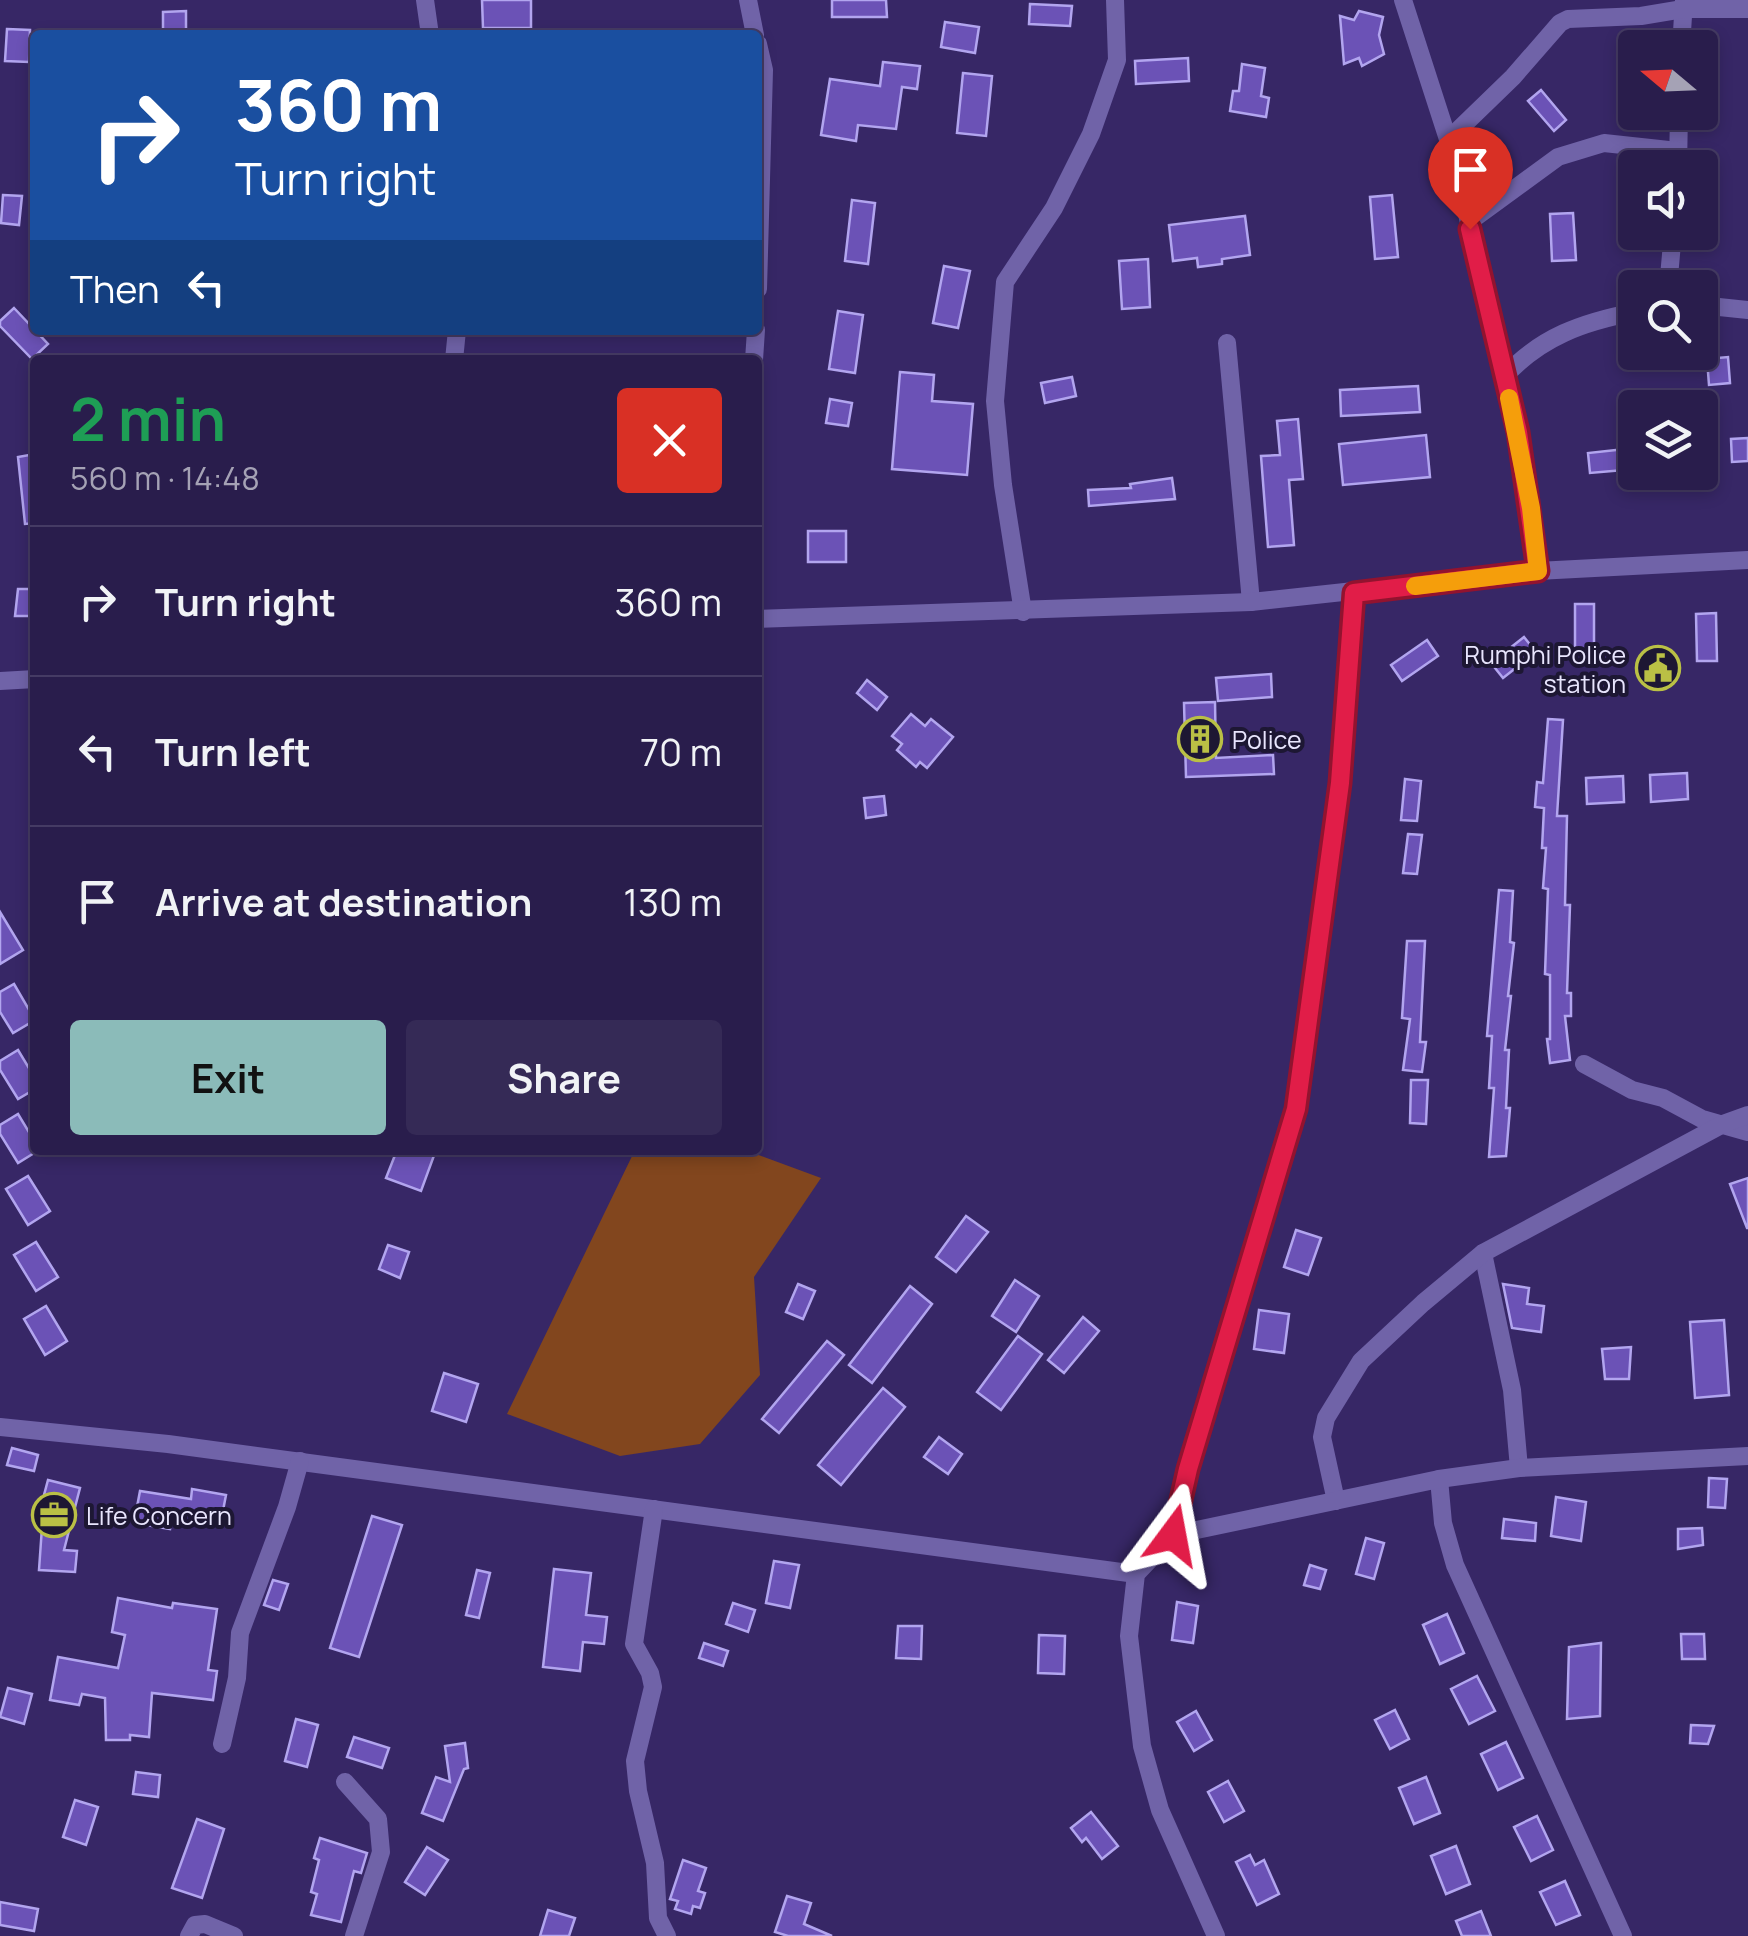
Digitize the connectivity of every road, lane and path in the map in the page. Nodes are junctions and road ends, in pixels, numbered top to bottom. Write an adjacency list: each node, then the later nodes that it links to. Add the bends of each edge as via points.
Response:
1 (425, 0): 7 (street)
2 (748, 0): 8 (street)
3 (1115, 0): 24 (street, via 1117,60 1090,134 1054,208 1005,282 995,400)
4 (1403, 0): 11 (street)
5 (1683, 4): 6 (street); 9 (street); 11 (street, via 1641,16 1560,23)
6 (1748, 9)
7 (429, 30)
8 (754, 30)
9 (1682, 30)
10 (762, 73): 13 (street)
11 (1448, 139): 14 (street)
12 (1634, 150): 14 (street, via 1604,144 1558,157)
13 (762, 154)
14 (1469, 222): 19 (street)
15 (1718, 307): 16 (street)
16 (1748, 310)
17 (1618, 315): 19 (street, via 1536,346)
18 (1227, 343): 23 (street)
19 (1504, 376): 21 (street)
20 (1748, 560): 21 (street)
21 (1538, 571): 22 (street)
22 (1354, 593): 23 (street); 40 (street, via 1340,783 1296,1109)
23 (1252, 602): 24 (street)
24 (1023, 612): 25 (street)
25 (762, 620)
26 (30, 678): 27 (street)
27 (0, 681)
28 (1584, 1064): 30 (street)
29 (1748, 1115): 30 (street)
30 (1723, 1124): 31 (street); 32 (street)
31 (1748, 1132)
32 (1483, 1252): 36 (street, via 1512,1390); 38 (street, via 1362,1362 1336,1401 1322,1437)
33 (0, 1427): 35 (street)
34 (1748, 1456): 36 (street)
35 (300, 1462): 39 (street); 42 (street, via 240,1633)
36 (1519, 1468): 37 (street)
37 (1439, 1479): 38 (street); 49 (street, via 1454,1566)
38 (1336, 1501): 40 (street)
39 (654, 1509): 41 (street); 47 (street, via 634,1644 653,1687 635,1761)
40 (1173, 1535): 41 (street)
41 (1136, 1574): 48 (street, via 1129,1636 1142,1746 1160,1810)
42 (222, 1744)
43 (345, 1782): 46 (street, via 378,1819 381,1852)
44 (189, 1936): 45 (street, via 195,1925 205,1924)
45 (234, 1936)
46 (354, 1936)
47 (666, 1936)
48 (1216, 1936)
49 (1623, 1936)

